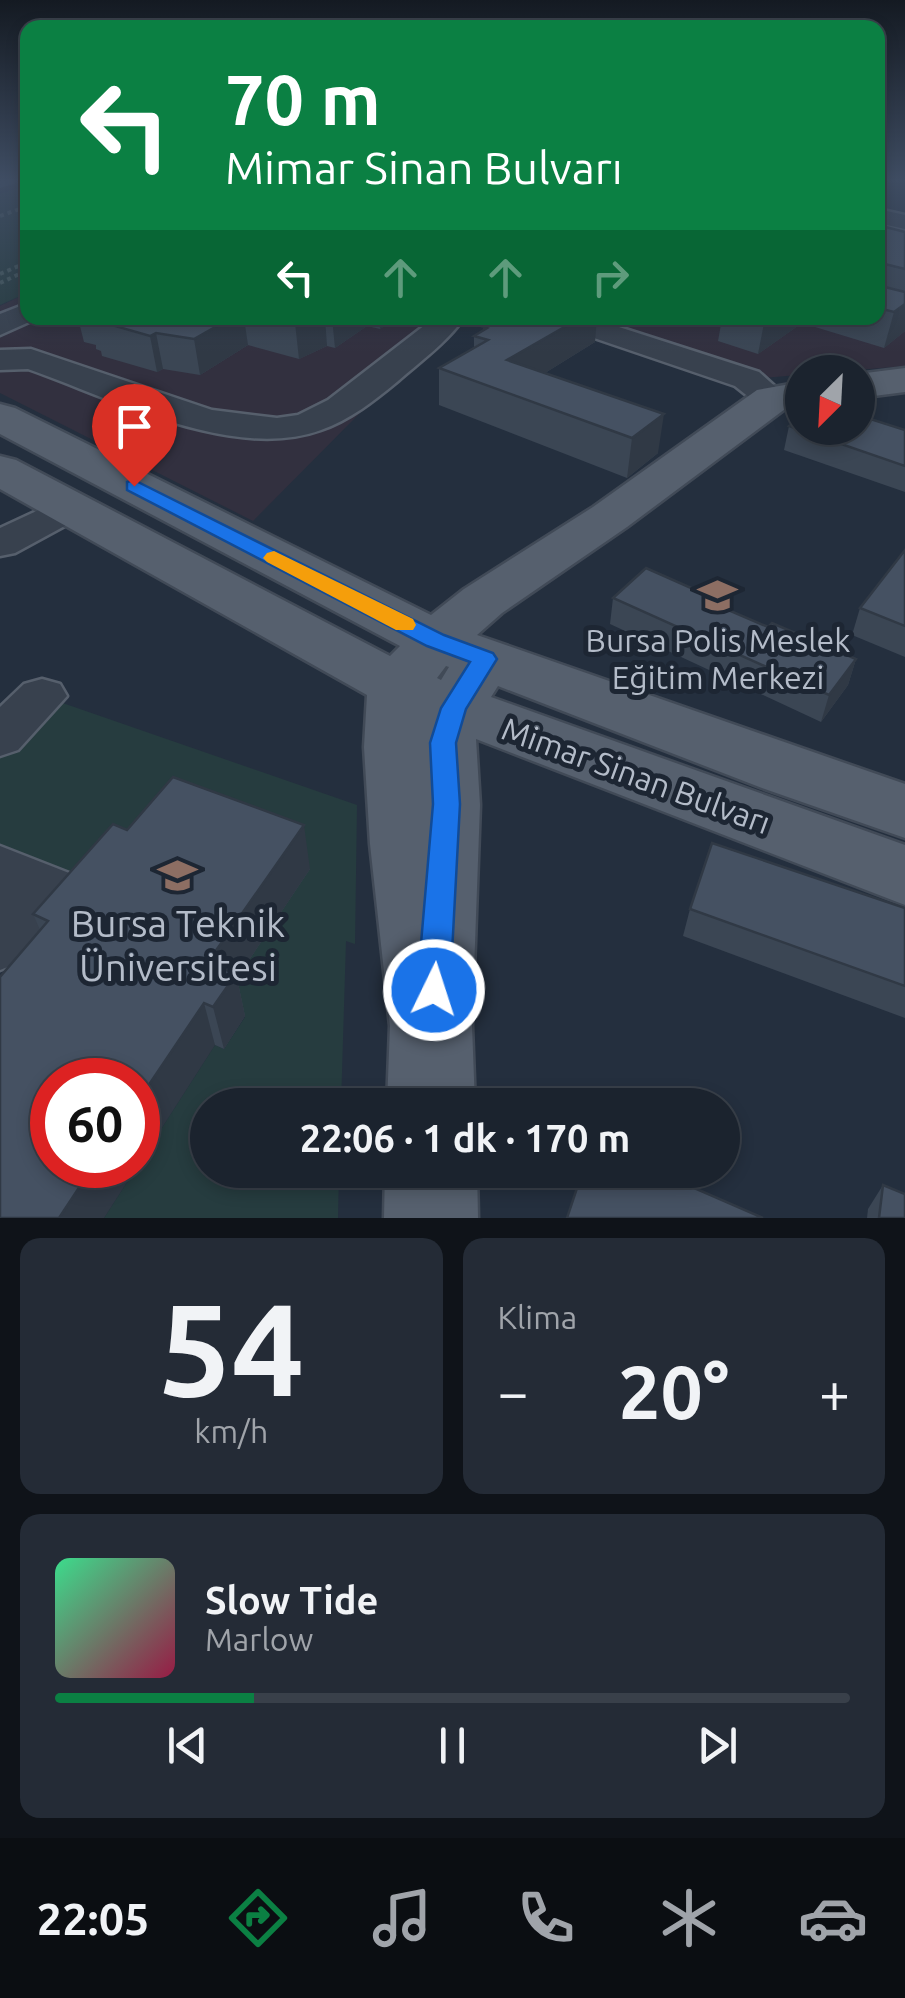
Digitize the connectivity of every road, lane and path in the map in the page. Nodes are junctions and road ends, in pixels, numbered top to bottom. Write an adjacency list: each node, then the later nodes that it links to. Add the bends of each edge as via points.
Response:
1 (444, 325): 3 (street, via 342,404 307,424 283,428 216,422 31,360)
2 (584, 325): 6 (street)
3 (0, 360)
4 (905, 380): 5 (main road)
5 (875, 384)
6 (785, 395)
7 (785, 397): 11 (main road, via 610,517)
8 (0, 417): 11 (main road, Mimar Sinan Bulvarı)
9 (27, 501): 10 (street); 11 (main road, Mimar Sinan Bulvarı)
10 (0, 544)
11 (443, 674): 14 (main road, Mimar Sinan Bulvarı); 15 (main road); 16 (main road, Mimar Sinan Bulvarı); 20 (main road, via 396,747)
12 (42, 696): 13 (street)
13 (0, 737)
14 (554, 746): 15 (main road, via 484,742 468,756); 18 (main road, Mimar Sinan Bulvarı)
15 (446, 804): 20 (main road)
16 (905, 812)
17 (0, 870): 19 (street, via 48,891)
18 (905, 875)
19 (0, 943)
20 (431, 1065)
21 (431, 1188): 22 (main road)
22 (431, 1218)

